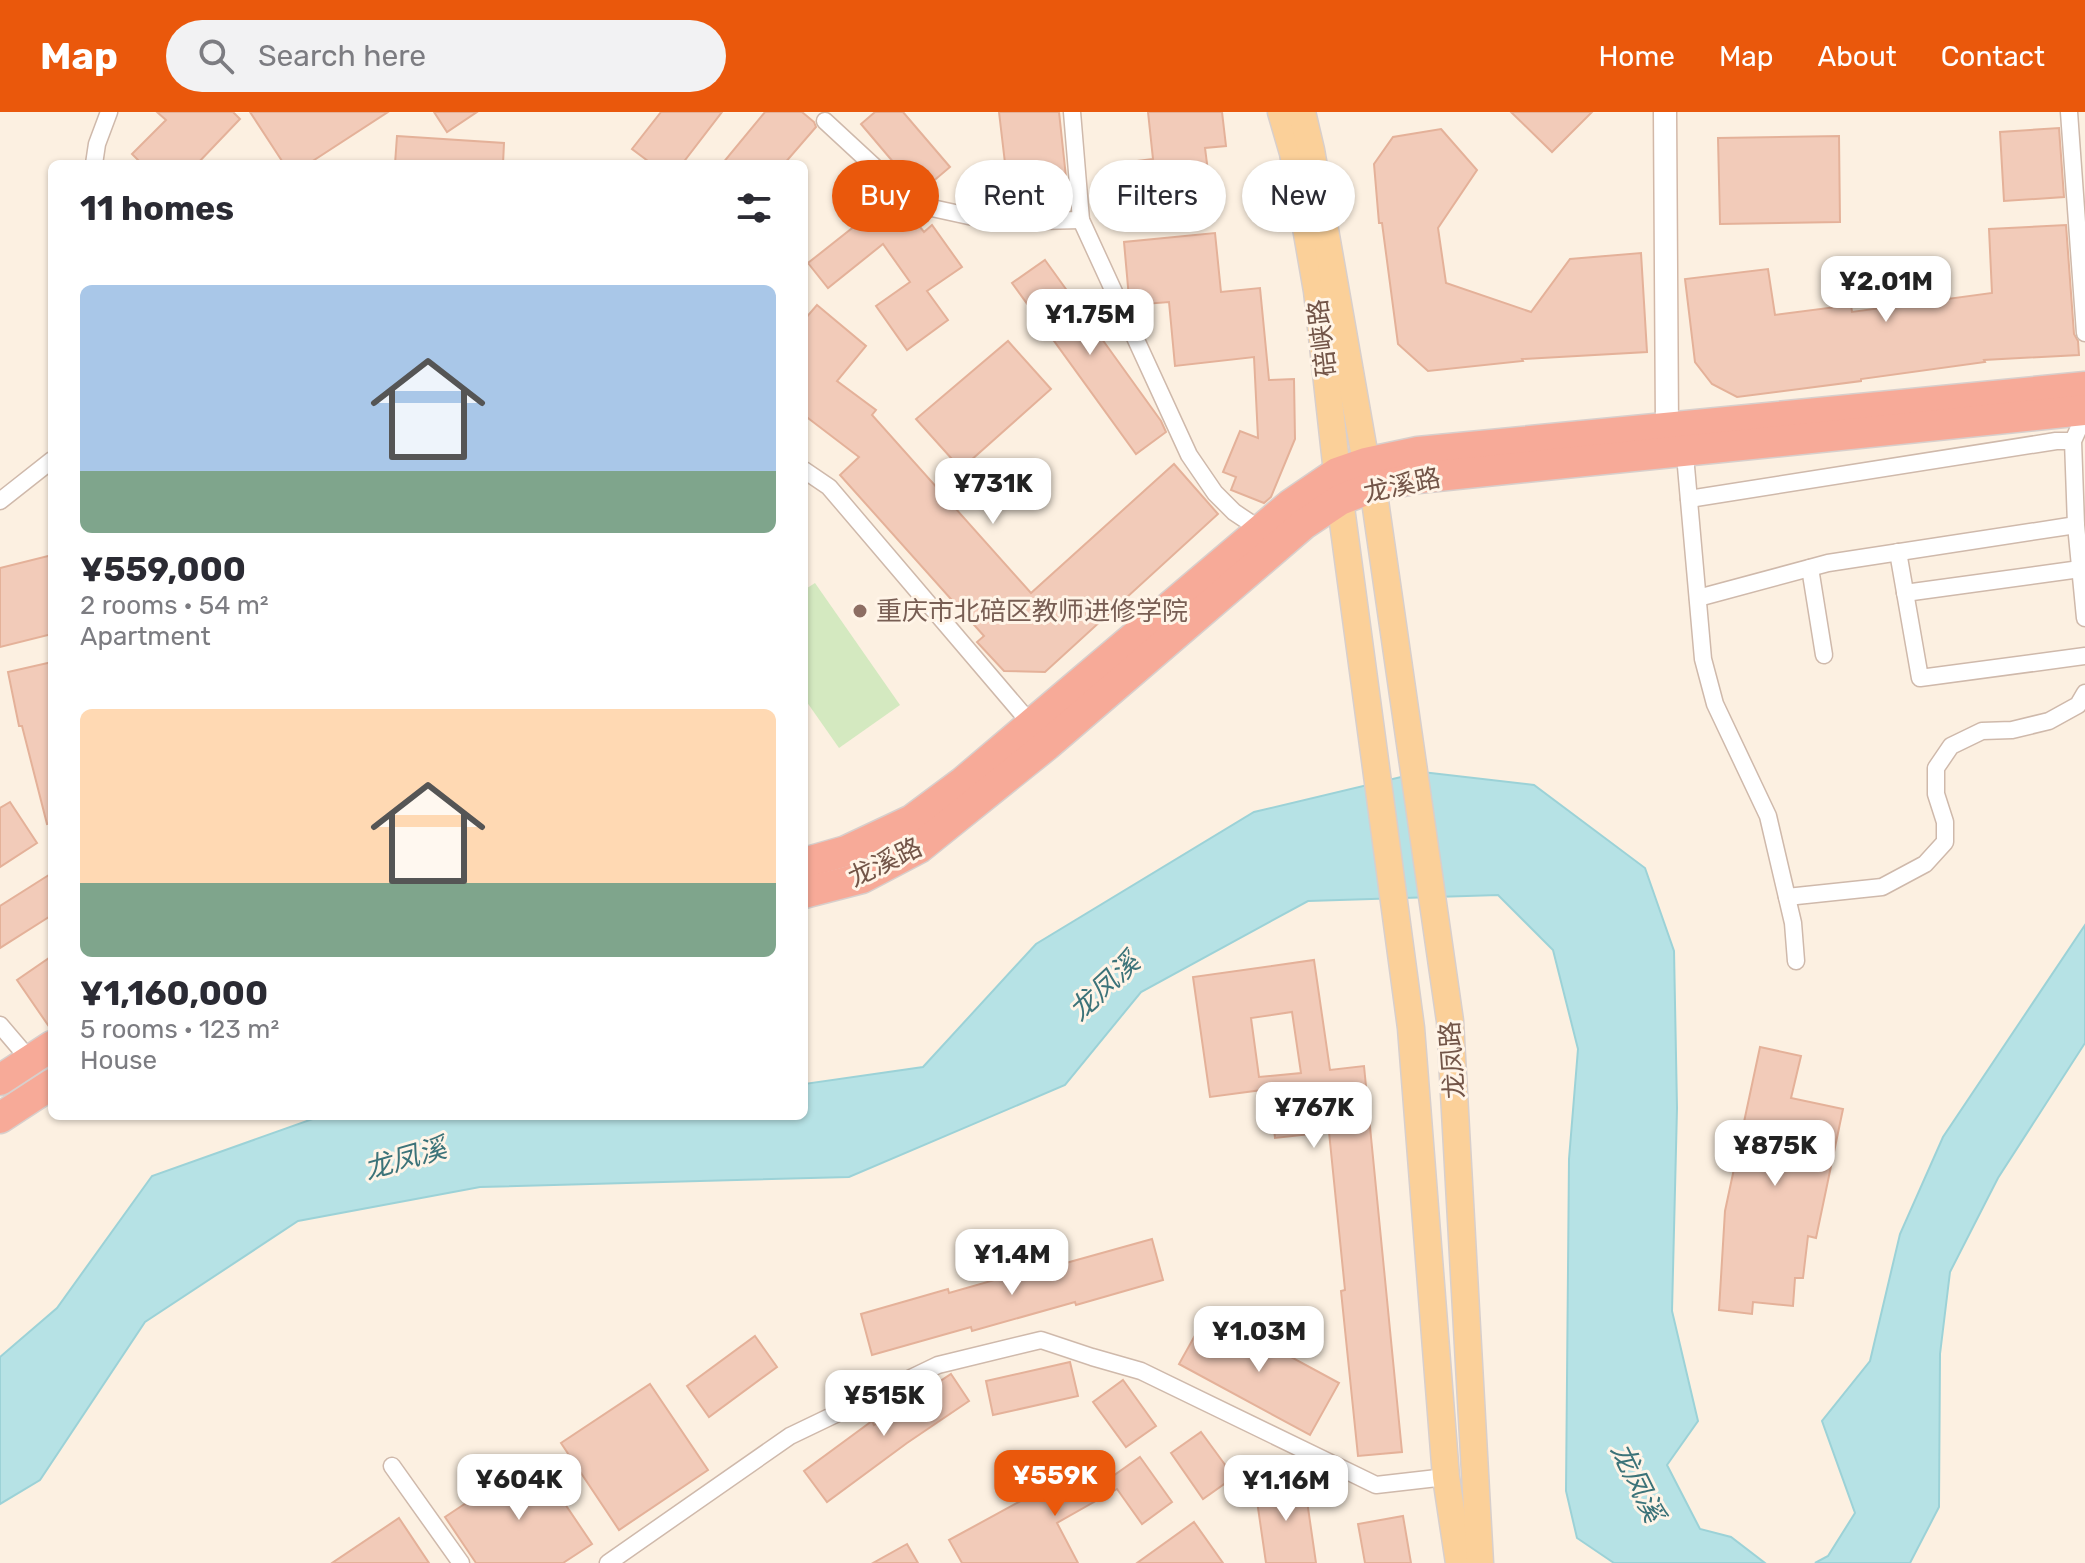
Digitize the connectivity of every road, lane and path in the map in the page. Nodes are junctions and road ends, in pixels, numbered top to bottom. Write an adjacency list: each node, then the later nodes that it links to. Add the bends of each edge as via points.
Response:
1 (109, 112): 8 (street)
2 (1072, 112): 9 (street)
3 (1281, 112): 17 (main road, 碚峡路)
4 (1302, 112): 17 (main road, 碚峡路)
5 (1665, 112): 13 (street)
6 (2069, 112): 10 (street)
7 (825, 121): 9 (street, via 878,170 932,208 996,222)
8 (95, 160)
9 (1081, 220): 21 (street, via 1189,455 1215,493)
10 (2085, 333)
11 (2085, 387): 13 (highway, 龙溪路)
12 (2085, 412): 13 (highway, 龙溪路); 14 (street)
13 (1678, 435): 17 (highway, 龙溪路, via 1418,452); 18 (street)
14 (2073, 441): 18 (street); 20 (street)
15 (48, 463): 19 (street)
16 (808, 473): 33 (street, via 829,487)
17 (1354, 481): 21 (highway, 龙溪路, via 1290,505); 23 (main road, 碚峡路); 24 (main road, 碚峡路); 35 (highway, 龙溪路, via 919,848 862,878)
18 (1689, 499): 28 (street)
19 (0, 501)
20 (2076, 525): 22 (street); 26 (street)
21 (1261, 530): 33 (highway, 龙溪路)
22 (1898, 552): 25 (street); 27 (street)
23 (1384, 561): 48 (main road, 龙凤路, via 1450,1021)
24 (1349, 566): 44 (main road, 龙凤路, via 1411,1028)
25 (1810, 568): 28 (street); 30 (street)
26 (2080, 569): 27 (street); 29 (street)
27 (1905, 593): 31 (street, via 1920,678)
28 (1698, 598): 36 (street, via 1703,659 1715,704 1768,816)
29 (2085, 618)
30 (1824, 655)
31 (2085, 656)
32 (2085, 693): 36 (street, via 2078,705 2049,721 1982,731 1951,746 1936,768 1945,842 1925,864 1882,887)
33 (1031, 724): 34 (highway, 龙溪路, via 912,820 846,851)
34 (808, 862)
35 (808, 892)
36 (1787, 897): 37 (street)
37 (1796, 961)
38 (0, 1025): 39 (street)
39 (41, 1052): 40 (highway)
40 (0, 1080)
41 (48, 1087): 42 (highway)
42 (0, 1118)
43 (392, 1466): 45 (street)
44 (1446, 1477): 46 (street, via 1376,1485 1141,1371 1041,1340 938,1365 790,1436); 47 (main road, 龙凤路)
45 (461, 1563)
46 (608, 1563)
47 (1459, 1563)
48 (1480, 1563)

